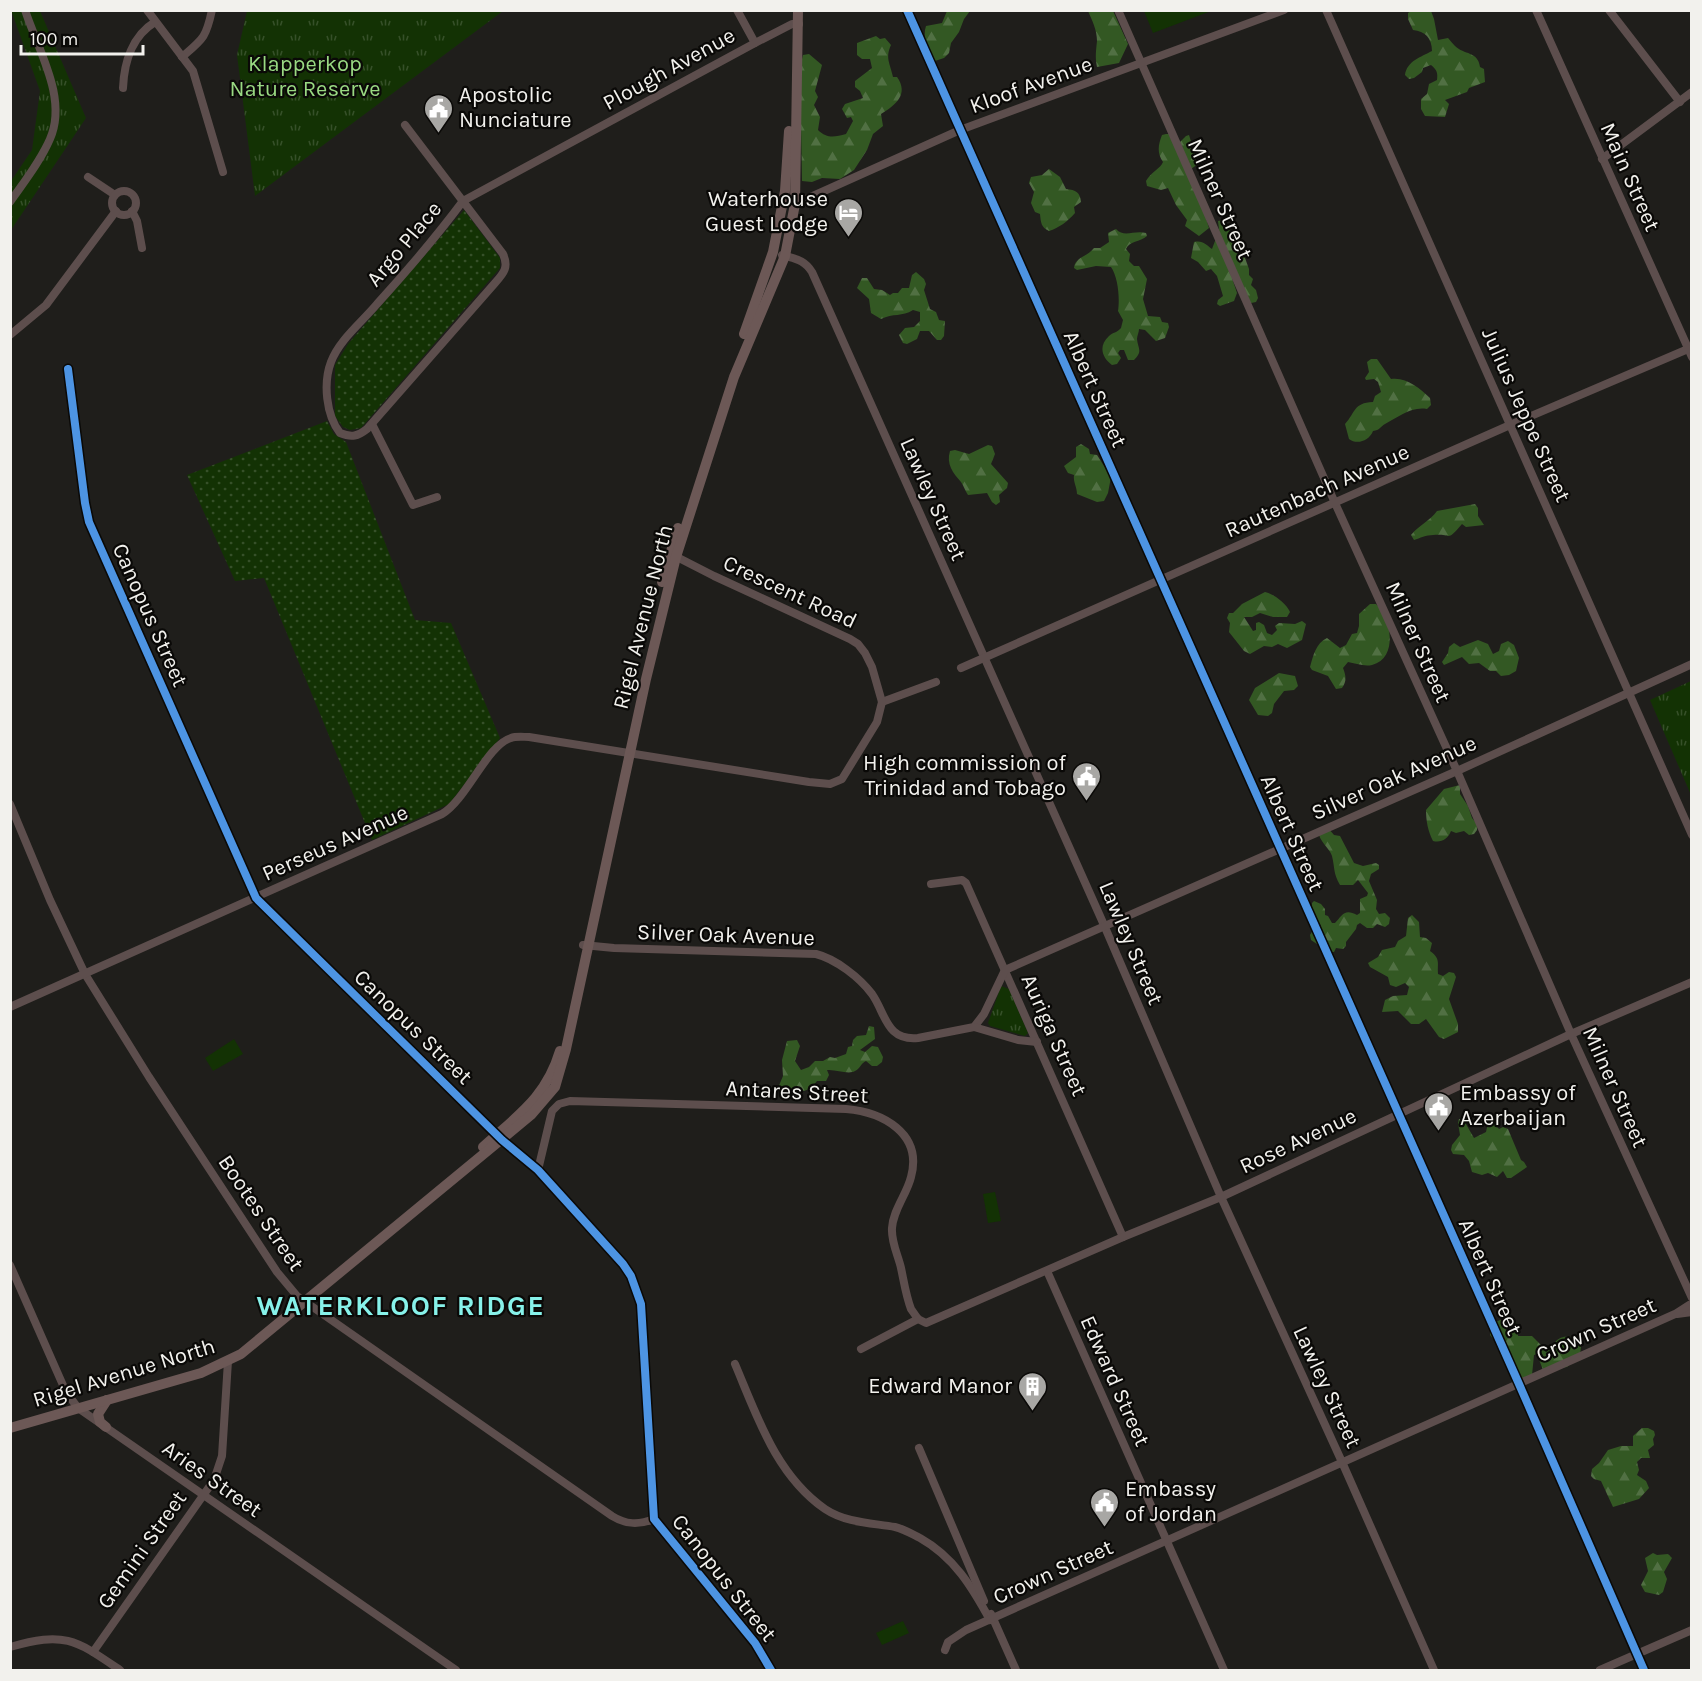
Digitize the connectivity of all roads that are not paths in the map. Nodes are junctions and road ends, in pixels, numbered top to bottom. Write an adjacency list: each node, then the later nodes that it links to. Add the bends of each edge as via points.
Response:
1 (25, 10): 29 (street, via 56,106 51,137)
2 (147, 10): 13 (street)
3 (212, 10): 16 (street, via 202,40)
4 (737, 10): 15 (street)
5 (792, 10): 14 (main road, Rigel Avenue North)
6 (798, 10): 14 (main road, Rigel Avenue North)
7 (907, 10): 22 (street, Albert Street)
8 (1118, 10): 17 (street, Milner Street)
9 (1284, 10): 17 (street, Kloof Avenue)
10 (1326, 10): 41 (street, Julius Jeppe Street)
11 (1536, 10): 23 (street, Main Street)
12 (1609, 10): 20 (street)
13 (155, 22): 16 (street); 18 (street, via 143,30 134,45 126,62)
14 (795, 24): 15 (street, Plough Avenue); 26 (main road, Rigel Avenue North); 30 (main road, Rigel Avenue North)
15 (755, 43): 28 (street, Plough Avenue)
16 (182, 57): 24 (street, via 197,79)
17 (1142, 65): 22 (street, Kloof Avenue); 43 (street, Milner Street)
18 (123, 88)
19 (1692, 92): 20 (street)
20 (1680, 102): 23 (street)
21 (405, 125): 28 (street)
22 (960, 130): 30 (street, Kloof Avenue); 45 (street, Albert Street)
23 (1602, 159): 38 (street, Main Street)
24 (223, 172)
25 (88, 177): 27 (street)
26 (784, 191): 30 (main road); 33 (main road, Rigel Avenue North)
27 (116, 195): 31 (street, via 112,201); 32 (street, via 122,191 132,194)
28 (463, 201): 40 (street, Argo Place, via 504,254 507,267); 40 (street, Argo Place, via 330,363 328,405 336,428 352,436)
29 (10, 202)
30 (795, 204): 33 (main road); 36 (main road, Rigel Avenue North)
31 (116, 211): 32 (street); 37 (street, via 46,305)
32 (132, 211): 34 (street)
33 (779, 221): 35 (main road, Rigel Avenue North)
34 (142, 248)
35 (773, 252): 36 (street, Lawley Street); 44 (main road, Rigel Avenue North)
36 (785, 256): 44 (main road, Rigel Avenue North, via 734,376); 46 (street, Lawley Street, via 803,261 812,272)
37 (10, 335)
38 (1690, 353): 41 (street, Rautenbach Avenue)
39 (68, 369): 58 (street, Canopus Street, via 89,522)
40 (372, 424): 42 (street, via 413,505)
41 (1510, 425): 43 (street, Rautenbach Avenue); 50 (street, Julius Jeppe Street)
42 (437, 497)
43 (1335, 502): 45 (street, Rautenbach Avenue); 53 (street, Milner Street)
44 (673, 555): 51 (street, Crescent Road, via 858,644 872,667); 52 (main road, Rigel Avenue North)
45 (1160, 581): 46 (street, Rautenbach Avenue); 56 (street, Albert Street)
46 (985, 658): 48 (street, Rautenbach Avenue); 59 (street, Lawley Street)
47 (1692, 664): 50 (street, Silver Oak Avenue)
48 (961, 668)
49 (936, 682): 51 (street)
50 (1629, 692): 53 (street, Silver Oak Avenue); 55 (street, Julius Jeppe Street)
51 (882, 702): 52 (street, via 874,729 846,776 835,783)
52 (627, 752): 58 (street, Perseus Avenue, via 529,737 511,738 496,748 450,809); 60 (main road, Rigel Avenue North)
53 (1457, 771): 56 (street, Silver Oak Avenue); 66 (street, Milner Street)
54 (10, 804): 62 (street, Bootes Street)
55 (1692, 835)
56 (1279, 848): 59 (street, Silver Oak Avenue); 68 (street, Albert Street)
57 (931, 884): 61 (street, Auriga Street, via 965,881)
58 (256, 898): 62 (street, Perseus Avenue); 69 (street, Canopus Street)
59 (1104, 925): 61 (street, Silver Oak Avenue); 71 (street, Lawley Street)
60 (586, 945): 65 (street, Silver Oak Avenue, via 816,954 828,958 866,987 888,1026 899,1036 910,1039); 69 (main road, Rigel Avenue North, via 553,1070 534,1102)
61 (1005, 970): 65 (street); 67 (street, Auriga Street)
62 (85, 974): 64 (street, Perseus Avenue); 75 (street, Bootes Street, via 277,1272)
63 (1692, 982): 66 (street, Rose Avenue)
64 (10, 1007)
65 (974, 1027): 67 (street, Silver Oak Avenue)
66 (1571, 1034): 68 (street, Rose Avenue); 76 (street, Milner Street)
67 (1037, 1042): 72 (street, Auriga Street)
68 (1397, 1114): 71 (street, Rose Avenue); 81 (street, Albert Street)
69 (499, 1137): 70 (street, Canopus Street); 75 (main road, Rigel Avenue North)
70 (538, 1170): 77 (street, Antares Street, via 552,1111 570,1101 836,1109 878,1115 904,1135 913,1156 911,1178 894,1218 892,1233 909,1304); 89 (street, Canopus Street, via 623,1264 637,1290 643,1327)
71 (1221, 1197): 72 (street, Rose Avenue); 87 (street, Lawley Street)
72 (1123, 1237): 74 (street, Rose Avenue)
73 (10, 1265): 83 (street, Aries Street, via 66,1392)
74 (1047, 1271): 77 (street, Rose Avenue, via 930,1323); 90 (street, Edward Street)
75 (304, 1302): 79 (main road, Rigel Avenue North); 89 (street, Bootes Street, via 620,1521 636,1524)
76 (1691, 1305): 81 (street, Crown Street)
77 (918, 1319): 78 (street)
78 (861, 1349)
79 (228, 1361): 82 (main road, Rigel Avenue North, via 201,1373); 88 (street, Gemini Street, via 222,1456 214,1480)
80 (735, 1364): 91 (street, via 774,1454 819,1504 836,1514 898,1528 943,1553)
81 (1519, 1384): 87 (street, Crown Street); 96 (street, Albert Street)
82 (108, 1400): 83 (main road, Rigel Avenue North); 84 (main road, via 98,1414)
83 (78, 1408): 84 (street, Aries Street); 85 (main road, Rigel Avenue North)
84 (106, 1427): 88 (street, Aries Street)
85 (10, 1428)
86 (919, 1448): 91 (street)
87 (1342, 1462): 90 (street, Crown Street); 102 (street, Lawley Street)
88 (203, 1495): 95 (street, Gemini Street); 98 (street, Aries Street)
89 (654, 1519): 99 (street, Canopus Street, via 755,1643)
90 (1166, 1541): 91 (street, Crown Street); 101 (street, Edward Street)
91 (992, 1619): 94 (street, Crown Street, via 954,1637); 100 (street)
92 (1692, 1630): 96 (street)
93 (10, 1647): 95 (street, via 50,1638 69,1640)
94 (945, 1650)
95 (93, 1652): 97 (street)
96 (1636, 1654): 103 (street); 104 (street, Albert Street)
97 (120, 1671)
98 (456, 1671)
99 (771, 1671)
100 (1016, 1671)
101 (1224, 1671)
102 (1434, 1671)
103 (1600, 1671)
104 (1644, 1671)

